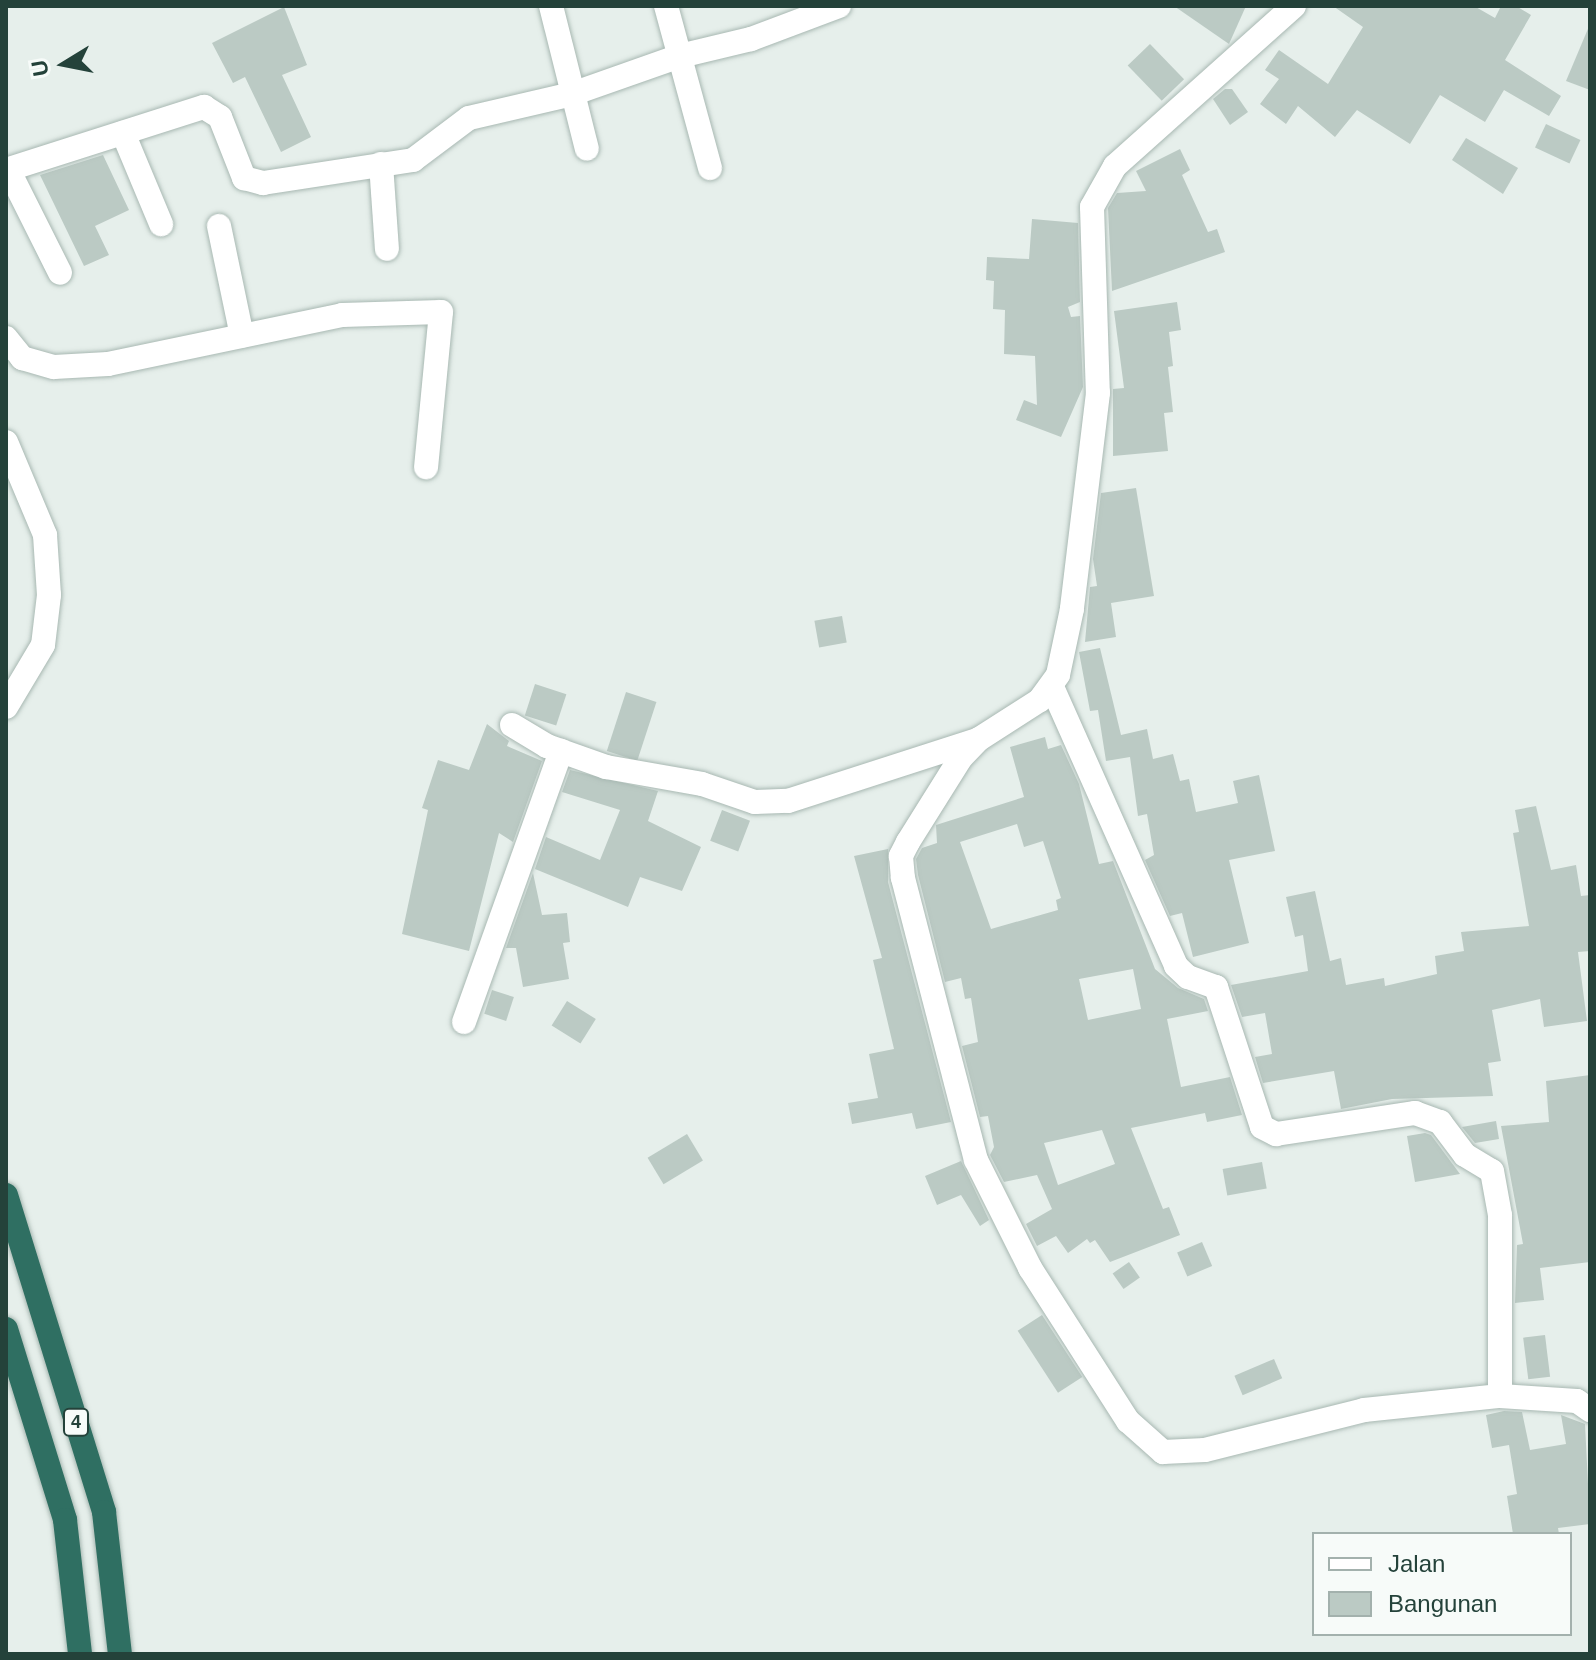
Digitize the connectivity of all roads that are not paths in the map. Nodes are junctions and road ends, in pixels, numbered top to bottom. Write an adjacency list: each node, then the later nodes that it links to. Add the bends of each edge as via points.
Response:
1 (551, 6): 6 (street)
2 (666, 6): 5 (street)
3 (839, 6): 5 (street, via 751,39)
4 (1294, 6): 20 (street, via 1115,166 1092,207 1098,393 1072,609)
5 (680, 56): 6 (street); 10 (street)
6 (572, 94): 8 (street); 9 (street, via 469,118 413,160)
7 (123, 133): 9 (street, via 204,107 220,117 244,178 263,183); 11 (street); 12 (street)
8 (587, 149)
9 (381, 164): 14 (street)
10 (710, 168)
11 (7, 170): 15 (street)
12 (161, 224)
13 (219, 226): 16 (street)
14 (387, 249)
15 (60, 273)
16 (242, 336): 17 (street, via 108,364 54,367 22,358); 19 (street, via 342,315 441,312)
17 (6, 338)
18 (6, 442): 21 (street, via 45,535 49,595 43,645)
19 (426, 467)
20 (1052, 687): 23 (street); 28 (street, via 1176,966 1188,977 1216,987 1262,1127 1276,1134 1415,1113 1440,1122 1465,1155 1492,1171 1500,1215)
21 (6, 707)
22 (512, 725): 24 (street)
23 (979, 739): 24 (street, via 788,801 755,802 702,784 606,767); 28 (street, via 960,759 908,842 901,856 903,878 976,1160 1030,1268 1128,1421 1163,1452 1205,1450 1364,1410)
24 (561, 751): 25 (street)
25 (464, 1022)
26 (6, 1195): 31 (highway, 4, via 104,1512)
27 (6, 1329): 30 (highway, 4, via 65,1520)
28 (1500, 1396): 29 (street, via 1577,1401)
29 (1590, 1410)
30 (80, 1654)
31 (120, 1654)

